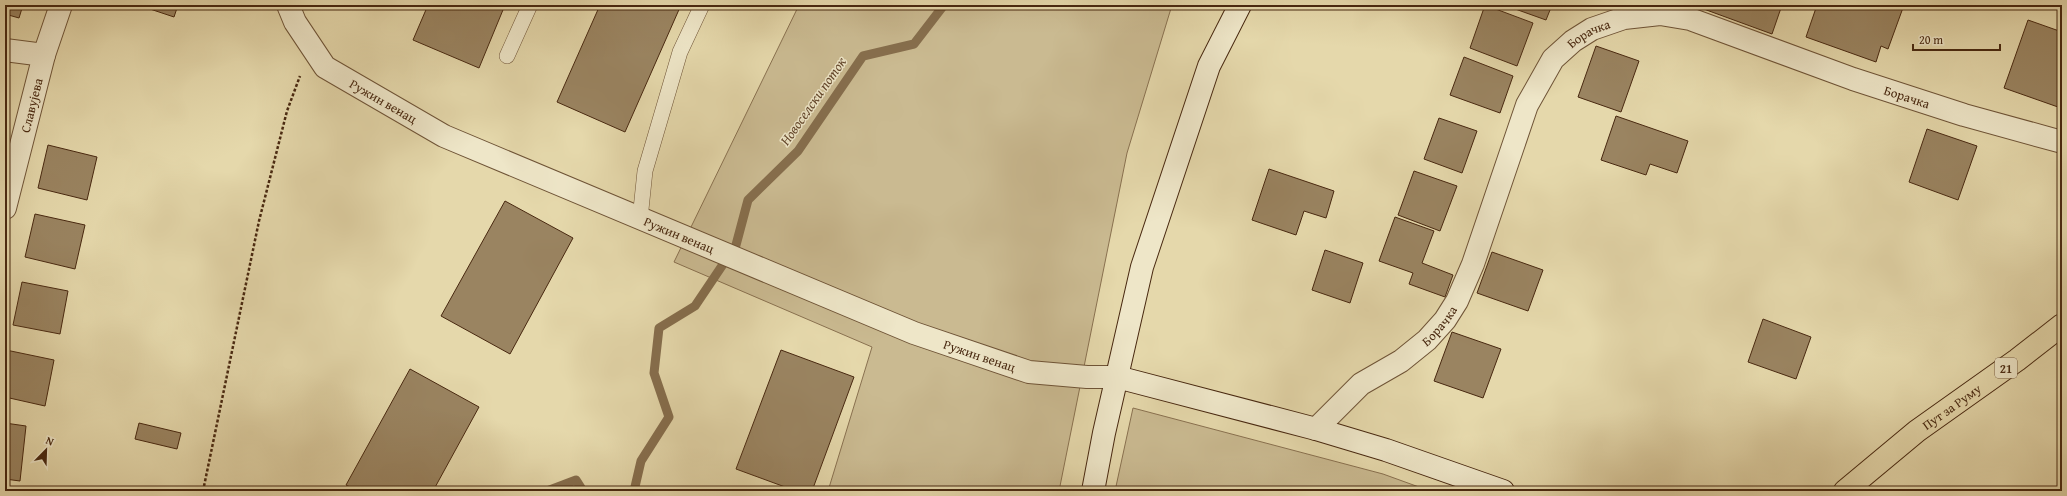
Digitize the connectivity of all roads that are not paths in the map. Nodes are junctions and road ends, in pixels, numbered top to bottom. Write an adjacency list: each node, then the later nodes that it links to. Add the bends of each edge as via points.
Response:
1 (61, 5): 7 (street, Славујева)
2 (288, 5): 11 (street, Ружин венац, via 294,22 325,67 444,136)
3 (530, 5): 8 (lane)
4 (702, 5): 11 (lane, via 680,52 645,171)
5 (1240, 5): 13 (street, via 1209,66 1142,268)
6 (5, 50): 7 (street)
7 (44, 55): 10 (street, Славујева)
8 (507, 56)
9 (2062, 142): 14 (street, Борачка, via 1964,115 1853,79 1690,19 1660,14 1631,17 1592,29 1573,41 1554,59 1527,105 1473,264 1457,301 1445,320 1428,340 1401,361 1361,384)
10 (5, 208)
11 (640, 219): 13 (street, Ружин венац, via 914,333 1029,372 1087,378)
12 (2062, 325): 17 (main road, Пут за Руму / 21, via 1917,431)
13 (1117, 377): 14 (street, Ружин венац); 15 (street)
14 (1316, 429): 16 (street, Ружин венац, via 1386,450)
15 (1093, 491)
16 (1503, 491)
17 (1845, 491)

